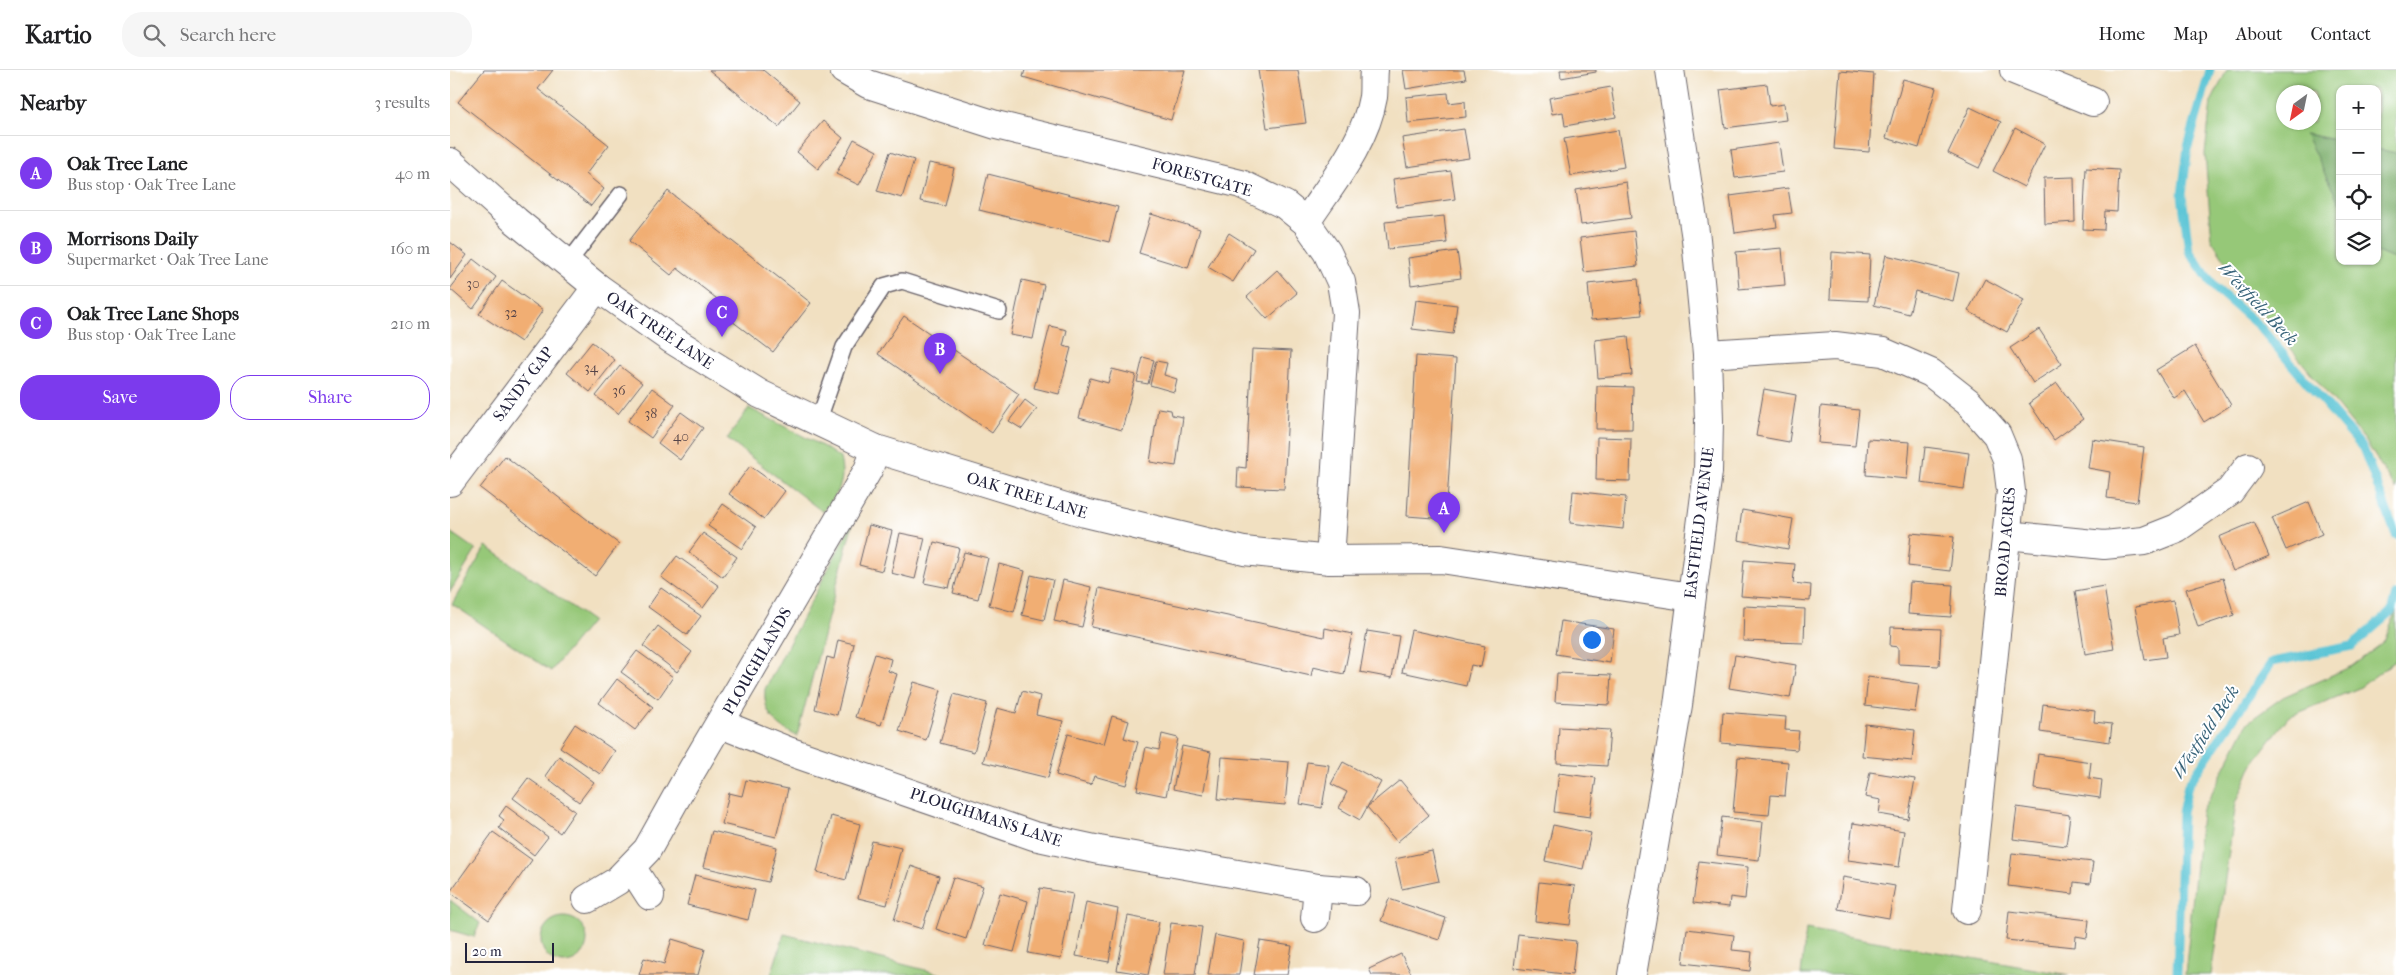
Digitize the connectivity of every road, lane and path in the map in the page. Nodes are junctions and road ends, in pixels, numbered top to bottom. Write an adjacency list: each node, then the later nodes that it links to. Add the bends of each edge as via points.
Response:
1 (844, 70): 8 (street, FORESTGATE, via 868,84 996,125 1241,184 1285,205)
2 (1374, 70): 8 (street, via 1373,97 1360,137)
3 (1670, 70): 12 (street, EASTFIELD AVENUE, via 1696,239)
4 (2014, 70): 5 (street)
5 (2093, 102)
6 (450, 162): 9 (street, OAK TREE LANE)
7 (621, 194): 9 (lane)
8 (1306, 222): 18 (street, FORESTGATE, via 1327,252 1341,282 1346,313)
9 (568, 263): 10 (street, OAK TREE LANE)
10 (597, 287): 13 (street, OAK TREE LANE, via 671,339 760,394); 16 (street, SANDY GAP)
11 (999, 311): 13 (lane, via 902,281 884,286 844,347)
12 (1707, 354): 17 (street, BROAD ACRES, via 1835,346 1883,352 1931,373 1968,402 1997,435 2008,459 2011,491); 19 (street, EASTFIELD AVENUE, via 1708,472)
13 (818, 422): 14 (street, OAK TREE LANE)
14 (876, 450): 18 (street, OAK TREE LANE, via 1085,513 1181,538 1244,551); 20 (street, PLOUGHLANDS, via 868,470)
15 (2248, 467): 17 (street, via 2230,490 2215,501 2177,528 2144,541 2104,545)
16 (452, 474)
17 (2007, 535): 26 (street, BROAD ACRES)
18 (1330, 560): 19 (street, OAK TREE LANE, via 1441,559)
19 (1691, 597): 28 (street, EASTFIELD AVENUE, via 1678,705)
20 (721, 724): 21 (street, PLOUGHLANDS, via 647,850); 22 (street, PLOUGHMANS LANE, via 788,751 1034,836)
21 (632, 868): 24 (street); 25 (street, PLOUGHLANDS)
22 (1318, 888): 23 (street, PLOUGHMANS LANE); 27 (street)
23 (1356, 891)
24 (650, 896)
25 (587, 899)
26 (1967, 910)
27 (1314, 918)
28 (1632, 975)

